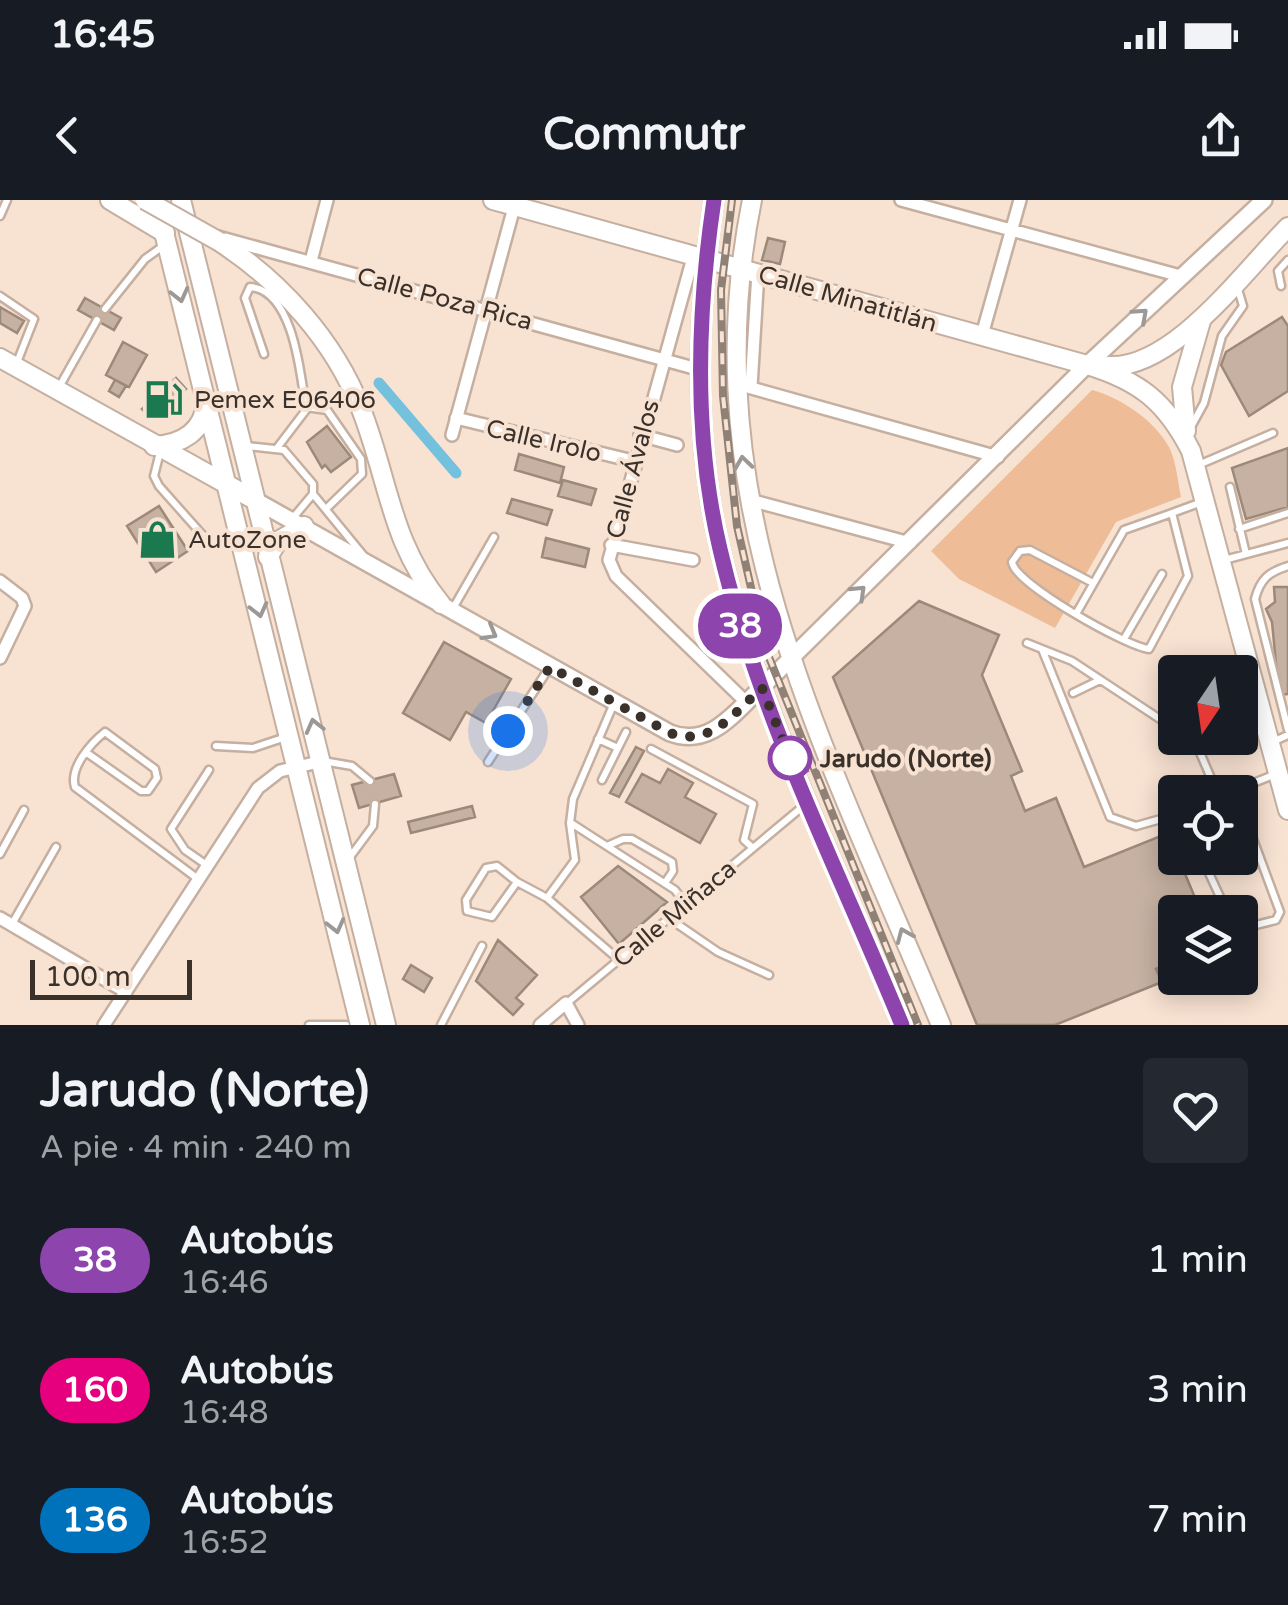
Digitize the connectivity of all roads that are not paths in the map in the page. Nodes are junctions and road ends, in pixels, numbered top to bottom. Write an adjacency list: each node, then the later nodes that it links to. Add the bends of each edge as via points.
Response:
1 (8, 200): 14 (lane)
2 (110, 200): 17 (main road)
3 (144, 200): 76 (main road, bridge, via 230,248 300,311 342,368 409,561)
4 (156, 200): 17 (main road)
5 (328, 200): 20 (street)
6 (493, 200): 11 (main road, Calle Minatitlán)
7 (714, 200): 18 (main road)
8 (901, 200): 16 (street)
9 (1020, 200): 16 (street)
10 (1264, 200): 22 (street)
11 (515, 203): 18 (main road, Calle Minatitlán); 27 (street)
12 (752, 206): 21 (main road)
13 (185, 214): 20 (street, Calle Poza Rica); 45 (main road)
14 (0, 216)
15 (1288, 227): 23 (main road)
16 (1012, 231): 22 (street); 30 (street)
17 (166, 238): 26 (lane); 38 (main road, one-way to 38)
18 (700, 256): 21 (main road, Calle Minatitlán); 32 (street, Calle Ávalos); 35 (main road)
19 (1288, 260): 24 (lane, via 1278,270)
20 (311, 261): 27 (street, Calle Poza Rica)
21 (750, 270): 30 (main road, Calle Minatitlán); 36 (main road)
22 (1184, 277): 34 (street, one-way to 22)
23 (1235, 282): 28 (main road); 48 (lane, via 1243,306 1222,336)
24 (1281, 286)
25 (0, 296): 33 (lane, via 34,318)
26 (105, 309)
27 (488, 309): 32 (street, Calle Poza Rica); 40 (street)
28 (1205, 313): 34 (main road, via 1149,359 1121,367); 48 (main road, via 1184,371)
29 (97, 320): 37 (lane)
30 (982, 335): 34 (main road, Calle Minatitlán)
31 (264, 354): 39 (lane, via 244,298 250,287 260,289 294,328)
32 (663, 359): 35 (street, Calle Poza Rica); 43 (street, Calle Ávalos)
33 (8, 362): 37 (main road)
34 (1087, 365): 48 (main road, via 1119,374 1156,398); 49 (street)
35 (701, 370): 85 (main road, via 719,546)
36 (744, 386): 49 (street); 55 (main road, one-way to 36)
37 (57, 390): 46 (main road)
38 (206, 397): 46 (main road, via 192,434); 51 (main road)
39 (306, 407): 47 (lane); 57 (lane, via 327,410 362,458 362,474)
40 (456, 418): 42 (street); 50 (street, Calle Irolo)
41 (1274, 433): 48 (lane)
42 (452, 435)
43 (640, 435): 44 (street); 50 (street, Calle Ávalos)
44 (677, 445)
45 (240, 446): 47 (lane); 54 (main road)
46 (158, 447): 51 (main road); 63 (lane, via 159,486 207,540)
47 (277, 448): 53 (lane, via 312,484)
48 (1191, 451): 56 (main road)
49 (998, 457): 65 (street)
50 (633, 461): 66 (street, Calle Ávalos)
51 (228, 486): 54 (main road); 63 (main road)
52 (1230, 487): 61 (lane)
53 (313, 494): 57 (lane); 60 (lane)
54 (253, 499): 60 (street); 68 (main road)
55 (748, 499): 65 (street); 82 (main road)
56 (1202, 502): 58 (lane); 70 (main road)
57 (326, 509): 71 (lane)
58 (1172, 513): 75 (lane, via 1124,530); 78 (lane, via 1186,584 1154,645 1144,650)
59 (1288, 513): 61 (lane)
60 (298, 523): 68 (main road); 71 (street)
61 (1240, 529): 67 (lane)
62 (494, 537): 76 (lane)
63 (242, 540): 92 (main road, one-way to 92)
64 (1288, 542): 67 (lane)
65 (910, 543): 82 (street, one-way to 65)
66 (611, 544): 69 (street); 87 (street, Calle Ávalos, via 616,576)
67 (1246, 554): 70 (lane)
68 (268, 558): 99 (main road, one-way to 68)
69 (693, 560)
70 (1218, 561): 94 (main road)
71 (370, 564): 76 (street)
72 (1288, 566): 91 (lane, via 1259,583 1255,599)
73 (1162, 574): 78 (lane)
74 (0, 581): 81 (street, via 24,606)
75 (1093, 582): 77 (lane); 77 (lane, via 1030,550 1012,562 1018,576)
76 (446, 608): 83 (street, one-way to 83)
77 (1076, 614): 78 (lane)
78 (1124, 639)
79 (1027, 643): 80 (lane)
80 (1042, 649): 84 (lane); 111 (lane, via 1110,817 1136,826)
81 (0, 658)
82 (789, 660): 85 (street); 144 (main road, one-way to 82)
83 (550, 667): 88 (street); 100 (lane)
84 (1101, 679): 86 (lane); 89 (lane)
85 (762, 688): 87 (street); 107 (main road)
86 (1073, 692)
87 (746, 702): 88 (street, via 716,730 687,738)
88 (614, 703): 93 (lane)
89 (1158, 718)
90 (626, 732): 96 (lane)
91 (1288, 732): 94 (lane)
92 (290, 736): 95 (lane, via 253,748); 101 (main road)
93 (598, 739): 96 (lane); 112 (lane)
94 (1269, 744): 103 (main road)
95 (216, 746)
96 (618, 748): 105 (lane)
97 (651, 749): 115 (lane, via 753,804 744,840)
98 (87, 753): 98 (lane, via 108,733 155,769 157,778 142,791); 119 (lane, via 75,770 75,786)
99 (323, 760): 101 (street); 104 (lane, via 352,766); 120 (main road)
100 (488, 762)
101 (298, 767): 121 (street, via 258,788); 138 (main road, one-way to 138)
102 (208, 770): 116 (lane, via 172,825)
103 (1278, 773): 106 (lane); 110 (main road)
104 (370, 780)
105 (602, 780)
106 (1258, 782)
107 (808, 802): 115 (lane, Calle Miñaca); 143 (main road)
108 (375, 804): 120 (lane, via 373,826)
109 (24, 810): 118 (lane)
110 (1288, 810)
111 (1158, 820)
112 (570, 823): 113 (lane); 125 (lane, via 575,860)
113 (606, 846): 124 (lane); 124 (lane, via 632,839 672,862)
114 (56, 847): 128 (lane)
115 (753, 848): 126 (lane, Calle Miñaca)
116 (185, 850): 119 (lane); 121 (lane)
117 (1258, 853): 129 (lane, via 1280,912)
118 (0, 854)
119 (176, 862): 122 (lane)
120 (346, 862): 139 (main road)
121 (208, 866): 122 (street)
122 (199, 880): 133 (street)
123 (517, 882): 123 (lane, via 492,917 467,911 466,900 486,868 497,866); 125 (lane)
124 (665, 883): 126 (lane)
125 (547, 898): 131 (lane)
126 (684, 902): 127 (lane, Calle Miñaca)
127 (667, 917): 131 (lane, Calle Miñaca); 132 (lane, via 718,952)
128 (6, 922): 133 (street)
129 (1258, 924)
130 (482, 946): 140 (lane)
131 (618, 959): 134 (lane, Calle Miñaca)
132 (769, 975)
133 (126, 992): 135 (street)
134 (566, 1004): 141 (street, Calle Miñaca); 142 (street)
135 (104, 1025)
136 (309, 1025): 137 (lane)
137 (346, 1025)
138 (360, 1025)
139 (386, 1025)
140 (440, 1025)
141 (540, 1025)
142 (578, 1025)
143 (902, 1025)
144 (941, 1025)

